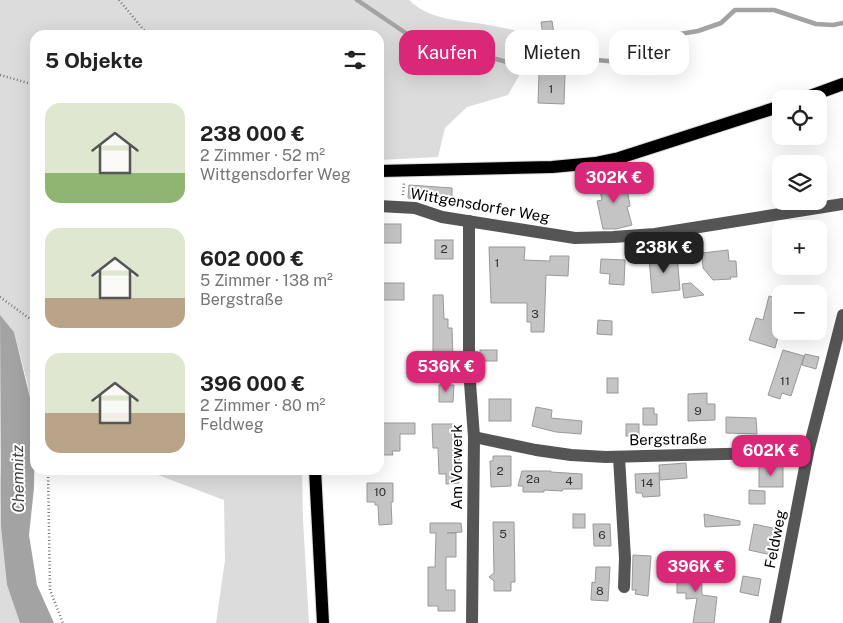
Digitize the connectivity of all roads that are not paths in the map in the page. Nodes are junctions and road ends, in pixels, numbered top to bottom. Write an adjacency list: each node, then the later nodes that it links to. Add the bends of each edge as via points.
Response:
1 (843, 84): 2 (main road)
2 (827, 90)
3 (772, 109): 4 (main road, via 627,156 595,163 552,167)
4 (384, 170)
5 (843, 204): 7 (street, Wittgensdorfer Weg, via 613,238 575,238)
6 (384, 206): 7 (street, Wittgensdorfer Weg, via 415,208)
7 (469, 222): 9 (street, Am Vorwerk, via 469,370)
8 (843, 315): 10 (street, Feldweg)
9 (474, 436): 11 (street, Bergstraße, via 570,455); 15 (street, Am Vorwerk)
10 (808, 452): 11 (street, Bergstraße); 16 (street, Feldweg)
11 (619, 457): 13 (street, Bergstraße)
12 (315, 475): 14 (main road)
13 (624, 587)
14 (323, 623)
15 (472, 623)
16 (775, 623)

